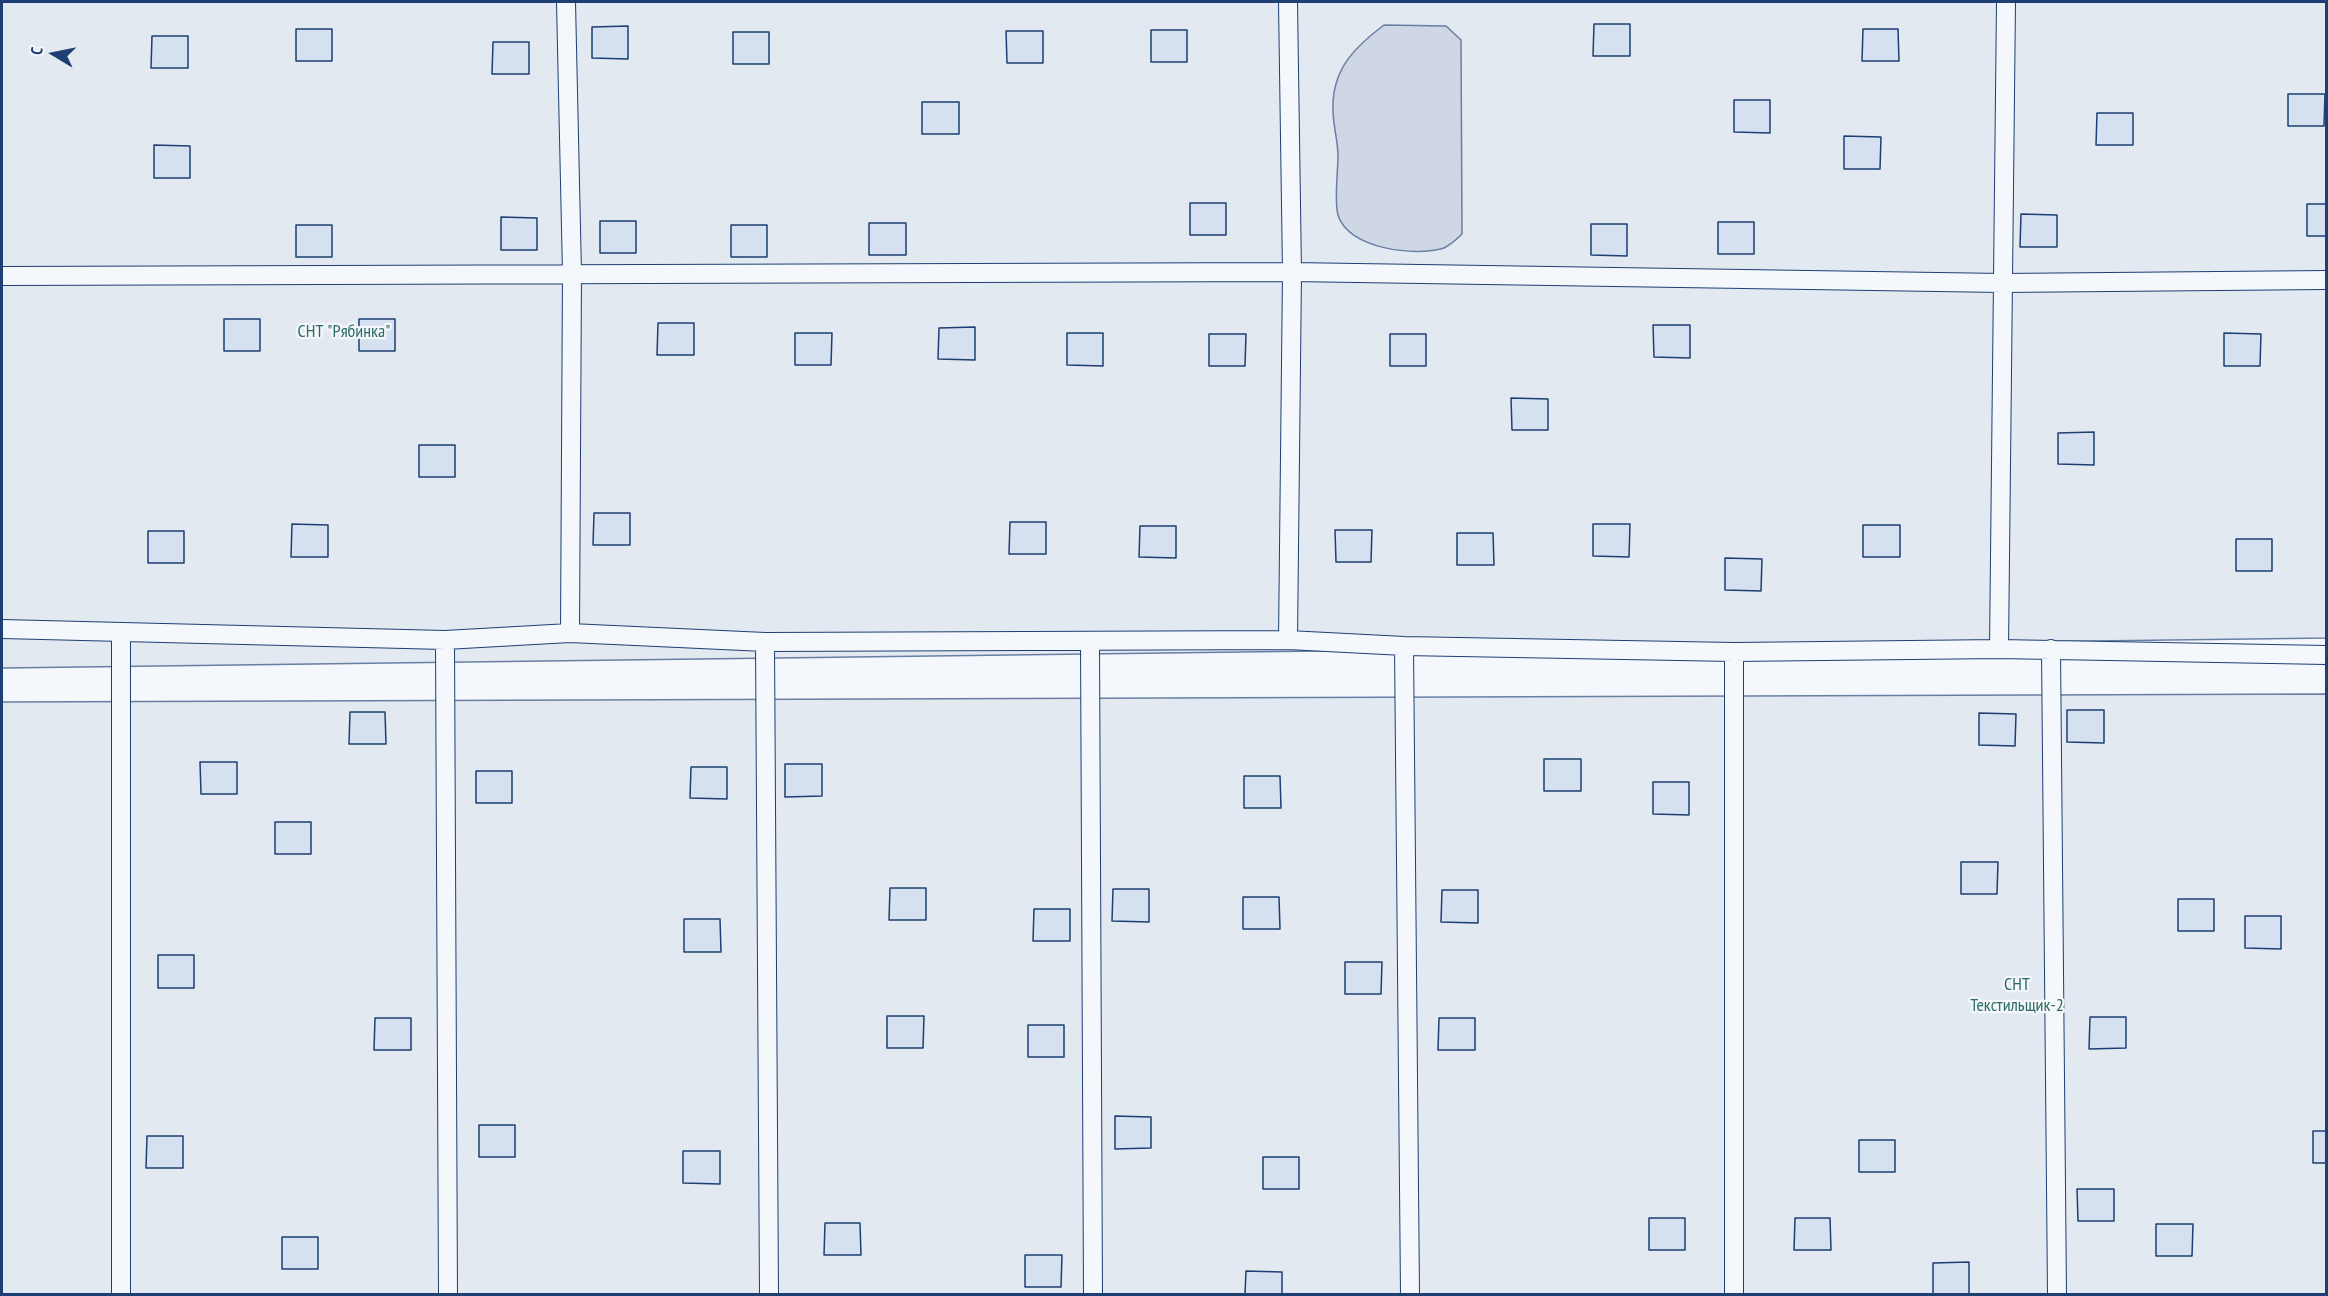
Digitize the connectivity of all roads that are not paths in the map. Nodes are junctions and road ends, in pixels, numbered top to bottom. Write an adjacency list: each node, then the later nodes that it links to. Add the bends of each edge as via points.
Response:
1 (566, 2): 5 (lane)
2 (1288, 2): 4 (lane)
3 (2006, 2): 8 (lane)
4 (1292, 272): 5 (lane); 8 (lane); 13 (lane)
5 (572, 273): 6 (lane); 11 (lane)
6 (2, 276)
7 (2326, 280): 8 (lane)
8 (2002, 283): 17 (lane)
9 (2, 629): 10 (lane)
10 (121, 633): 12 (lane); 21 (lane)
11 (570, 633): 12 (lane); 14 (lane)
12 (444, 640): 22 (lane)
13 (1288, 640): 15 (lane); 16 (lane)
14 (765, 642): 15 (lane); 23 (lane)
15 (1090, 642): 24 (lane)
16 (1404, 646): 19 (lane); 25 (lane)
17 (2000, 649): 18 (lane); 19 (lane)
18 (2051, 649): 20 (lane); 27 (lane)
19 (1734, 652): 26 (lane)
20 (2326, 655)
21 (122, 1294)
22 (448, 1294)
23 (769, 1294)
24 (1093, 1294)
25 (1410, 1294)
26 (1734, 1294)
27 (2057, 1294)

